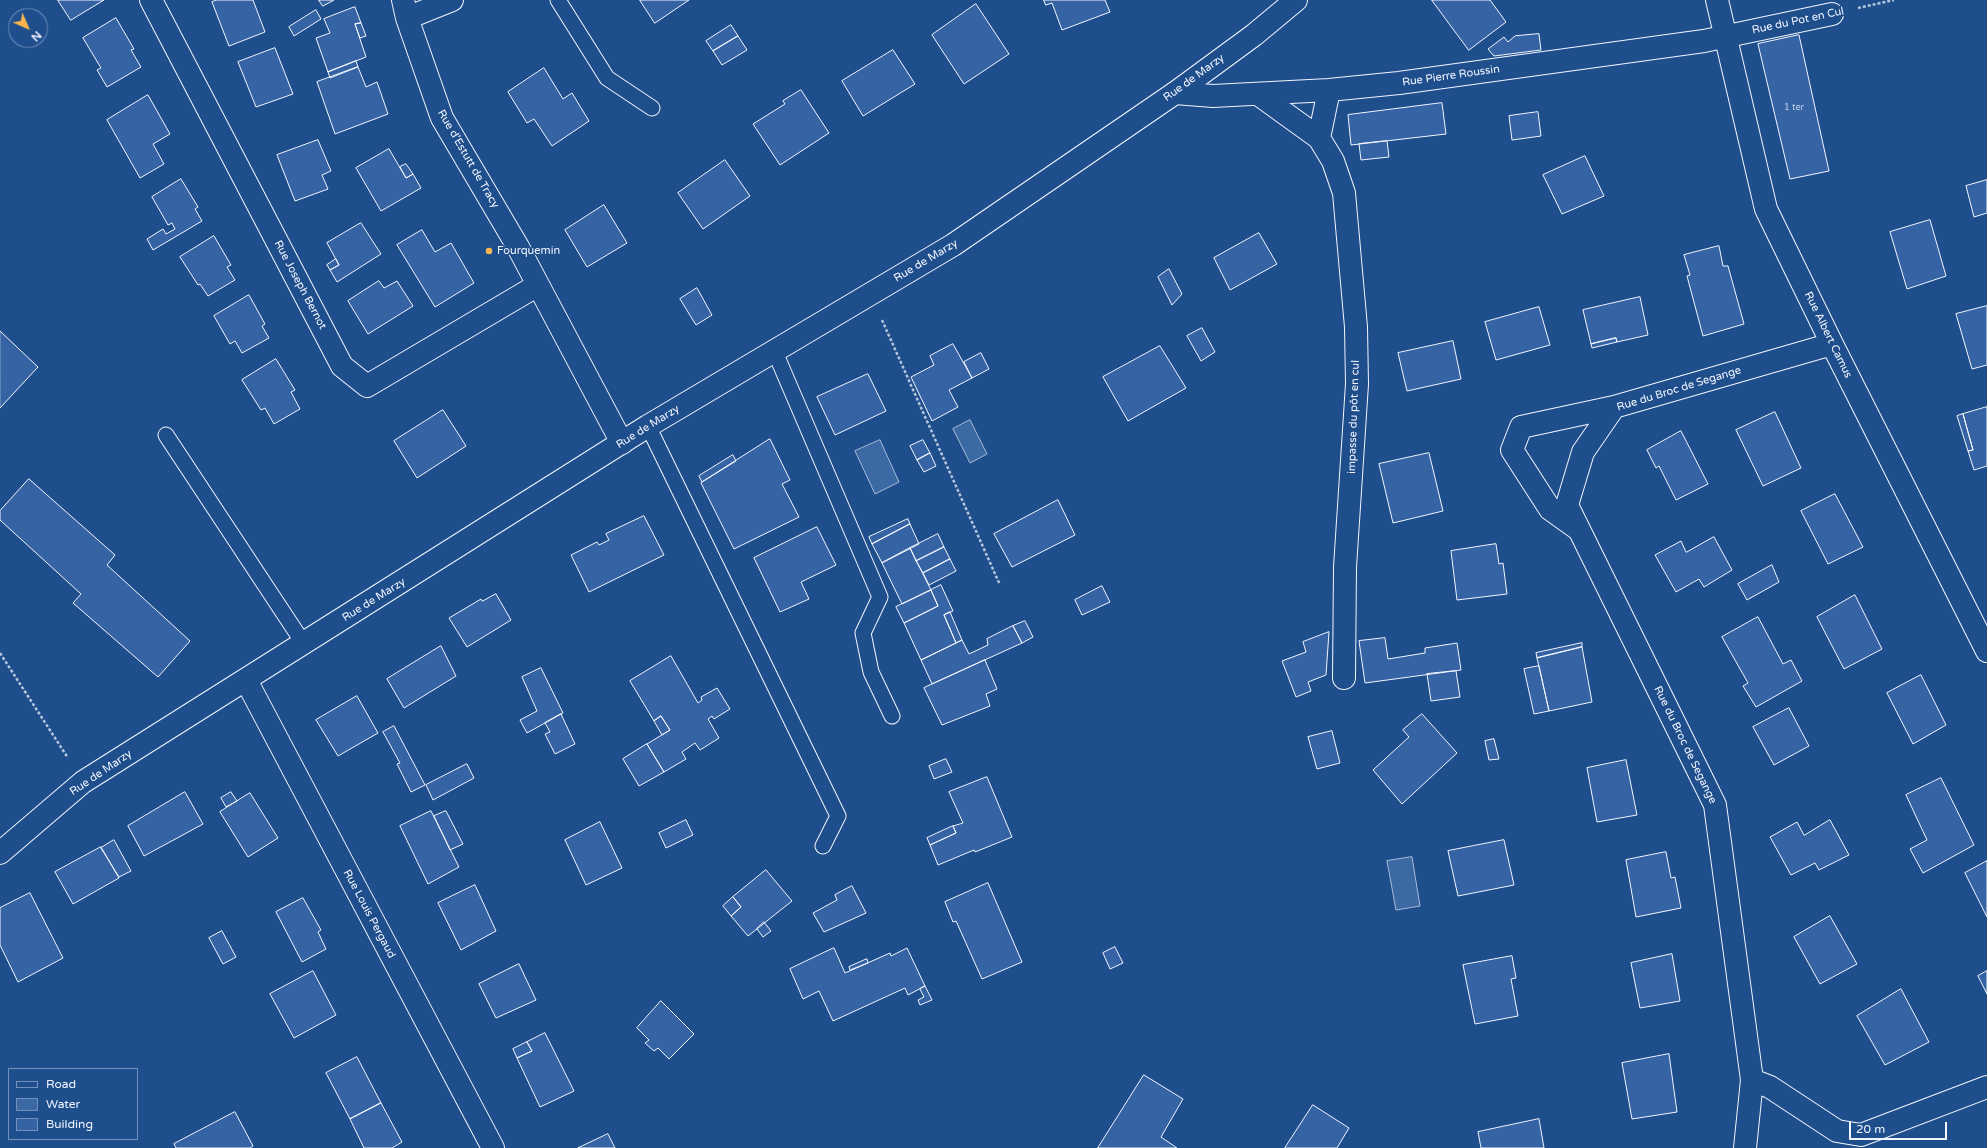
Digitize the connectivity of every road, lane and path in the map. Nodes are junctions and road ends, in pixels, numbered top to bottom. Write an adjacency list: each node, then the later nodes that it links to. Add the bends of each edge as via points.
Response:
1 (152, 0): 16 (street, Rue Joseph Bernot, via 342,366 367,386)
2 (452, 0): 7 (street)
3 (558, 0): 13 (lane, via 607,78)
4 (1296, 0): 11 (street, Rue de Marzy, via 1254,35)
5 (1717, 0): 9 (street, Rue Albert Camus)
6 (1894, 0): 8 (path, Rue du Pot en Cul)
7 (405, 9): 15 (street, Rue d'Estutt de Tracy, via 442,118)
8 (1832, 14): 9 (street, Rue du Pot en Cul)
9 (1725, 37): 10 (street, Rue Pierre Roussin, via 1407,82); 18 (street, Rue Albert Camus, via 1766,209)
10 (1328, 90): 12 (street, Rue Pierre Roussin); 14 (street)
11 (1175, 93): 12 (street, Rue Pierre Roussin, via 1213,96); 17 (street, Rue de Marzy, via 953,245)
12 (1258, 94): 14 (street)
13 (652, 108)
14 (1319, 138): 30 (street, impasse du pôt en cul, via 1333,161 1344,193 1356,327 1357,384 1345,567)
15 (518, 247): 16 (street, Rue d'Estutt de Tracy); 20 (lane, Rue d'Estutt de Tracy, via 537,263 579,340)
16 (538, 284): 20 (street, Rue d'Estutt de Tracy)
17 (870, 294): 19 (street, Rue de Marzy); 26 (path)
18 (1832, 344): 21 (street, Rue du Broc de Segange); 28 (street, Rue Albert Camus)
19 (774, 352): 22 (street, Rue de Marzy); 32 (lane, via 880,597 863,633 871,672)
20 (577, 359): 24 (street, Rue d'Estutt de Tracy)
21 (1614, 407): 25 (street, Rue du Broc de Segange, via 1583,452 1567,505); 25 (street, via 1521,428 1512,450 1550,509)
22 (648, 426): 24 (street, Rue de Marzy); 34 (lane, via 838,816)
23 (166, 435): 27 (lane)
24 (622, 443): 27 (street, Rue de Marzy)
25 (1579, 530): 36 (street, Rue du Broc de Segange, via 1715,805)
26 (1000, 585)
27 (304, 644): 31 (street, Rue de Marzy)
28 (1987, 651)
29 (0, 653): 33 (path)
30 (1344, 678)
31 (246, 680): 33 (street, Rue de Marzy); 38 (street, Rue Louis Pergaud)
32 (892, 716)
33 (84, 782): 35 (street, Rue de Marzy)
34 (823, 846)
35 (0, 853)
36 (1752, 1080): 37 (street, via 1770,1087 1838,1131 1861,1135); 39 (street, Rue du Broc de Segange)
37 (1987, 1087)
38 (493, 1148)
39 (1745, 1148)

